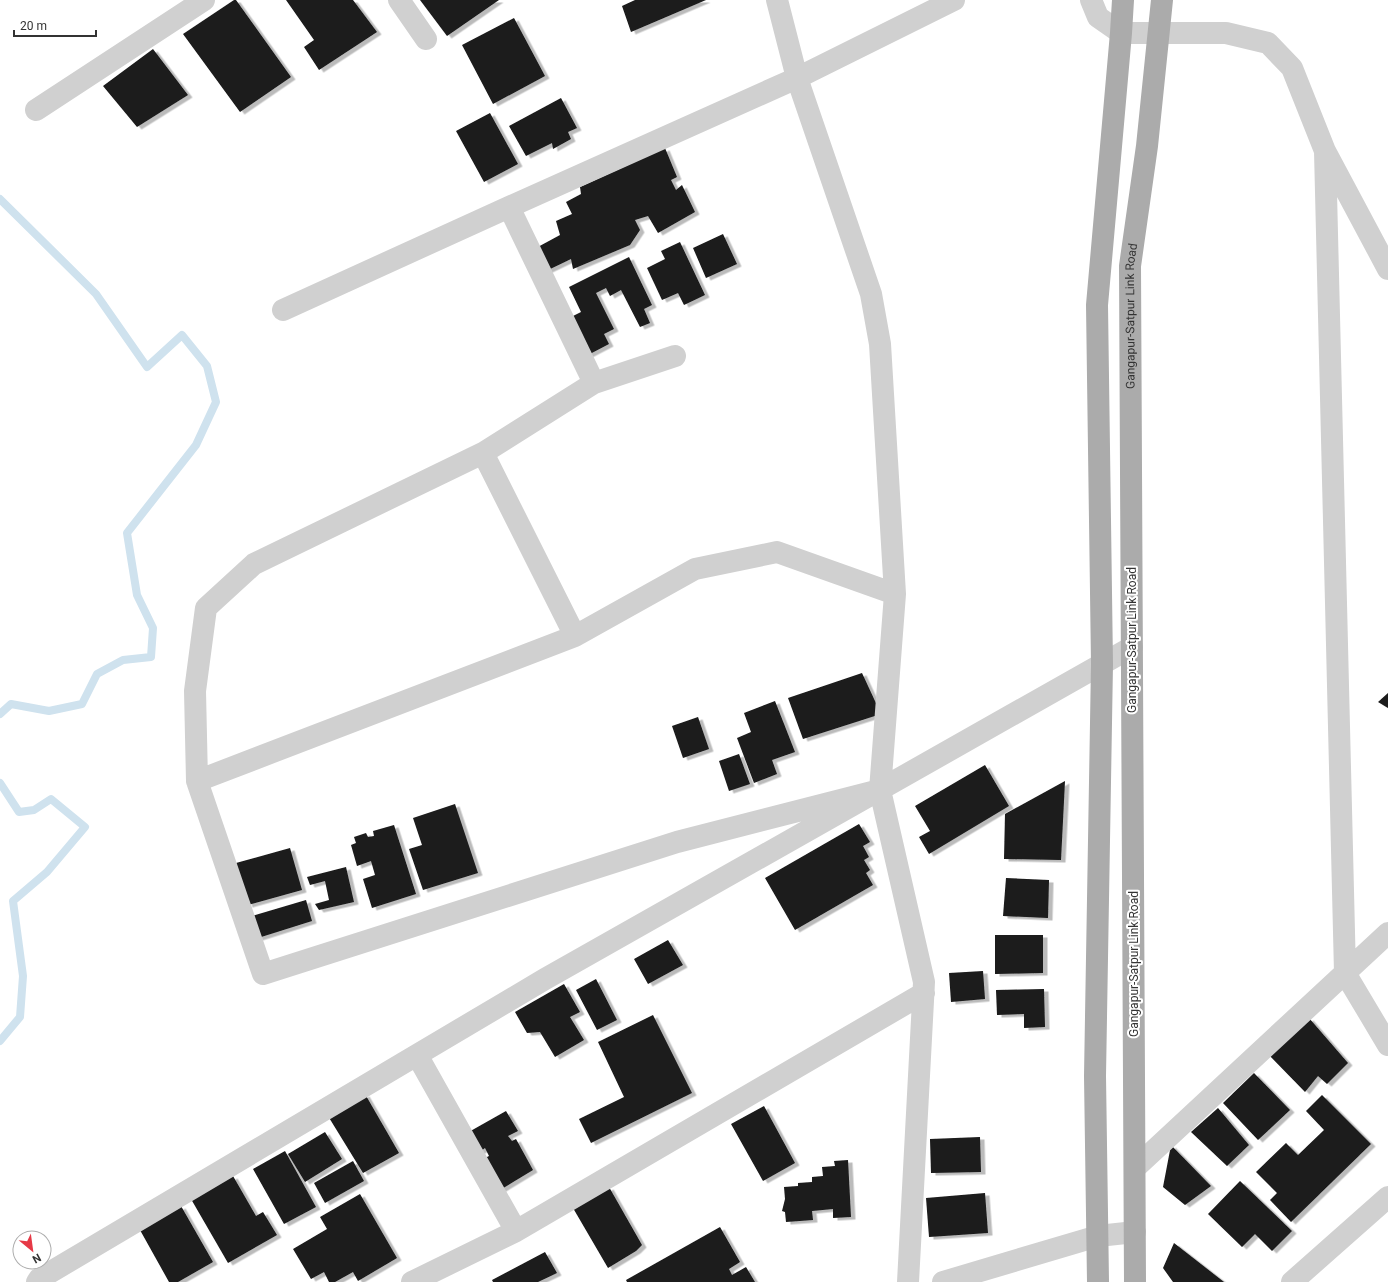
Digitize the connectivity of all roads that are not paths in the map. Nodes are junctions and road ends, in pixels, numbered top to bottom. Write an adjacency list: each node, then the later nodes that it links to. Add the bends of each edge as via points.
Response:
1 (204, 0): 12 (street)
2 (399, 0): 10 (street)
3 (777, 0): 11 (street)
4 (954, 0): 11 (street)
5 (1091, 0): 9 (street, via 1098,17)
6 (1123, 0): 9 (main road)
7 (1162, 0): 8 (main road, Gangapur-Satpur Link Road)
8 (1158, 33): 9 (street); 13 (street, via 1226,33 1268,43 1292,68); 22 (main road, Gangapur-Satpur Link Road, via 1147,146 1130,266)
9 (1121, 34): 23 (main road, via 1097,305)
10 (426, 39)
11 (797, 78): 14 (street); 20 (street, via 871,294 880,344)
12 (36, 110)
13 (1325, 151): 15 (street); 27 (street)
14 (508, 207): 16 (street); 18 (street)
15 (1388, 269)
16 (282, 310)
17 (674, 356): 18 (street)
18 (594, 383): 19 (street)
19 (483, 453): 21 (street); 24 (street, via 254,564 206,608 195,690)
20 (895, 594): 21 (street, via 777,552 695,569); 25 (street)
21 (575, 636): 24 (street)
22 (1132, 647): 23 (street); 31 (main road, Gangapur-Satpur Link Road)
23 (1102, 664): 25 (street); 35 (main road, via 1095,1076)
24 (197, 781): 25 (street, via 263,974 677,842)
25 (880, 790): 28 (street, via 924,982); 30 (street, via 545,979)
26 (1388, 933): 27 (street)
27 (1344, 973): 29 (street); 31 (street)
28 (924, 993): 33 (street); 38 (street)
29 (1388, 1045)
30 (417, 1055): 33 (street); 36 (street)
31 (1135, 1168): 34 (main road, Gangapur-Satpur Link Road)
32 (1388, 1197): 42 (street)
33 (516, 1231): 37 (street)
34 (1135, 1232): 35 (street); 41 (main road, Gangapur-Satpur Link Road)
35 (1098, 1236): 39 (street); 40 (main road)
36 (39, 1281)
37 (412, 1282)
38 (908, 1282)
39 (943, 1282)
40 (1098, 1282)
41 (1135, 1282)
42 (1292, 1282)

